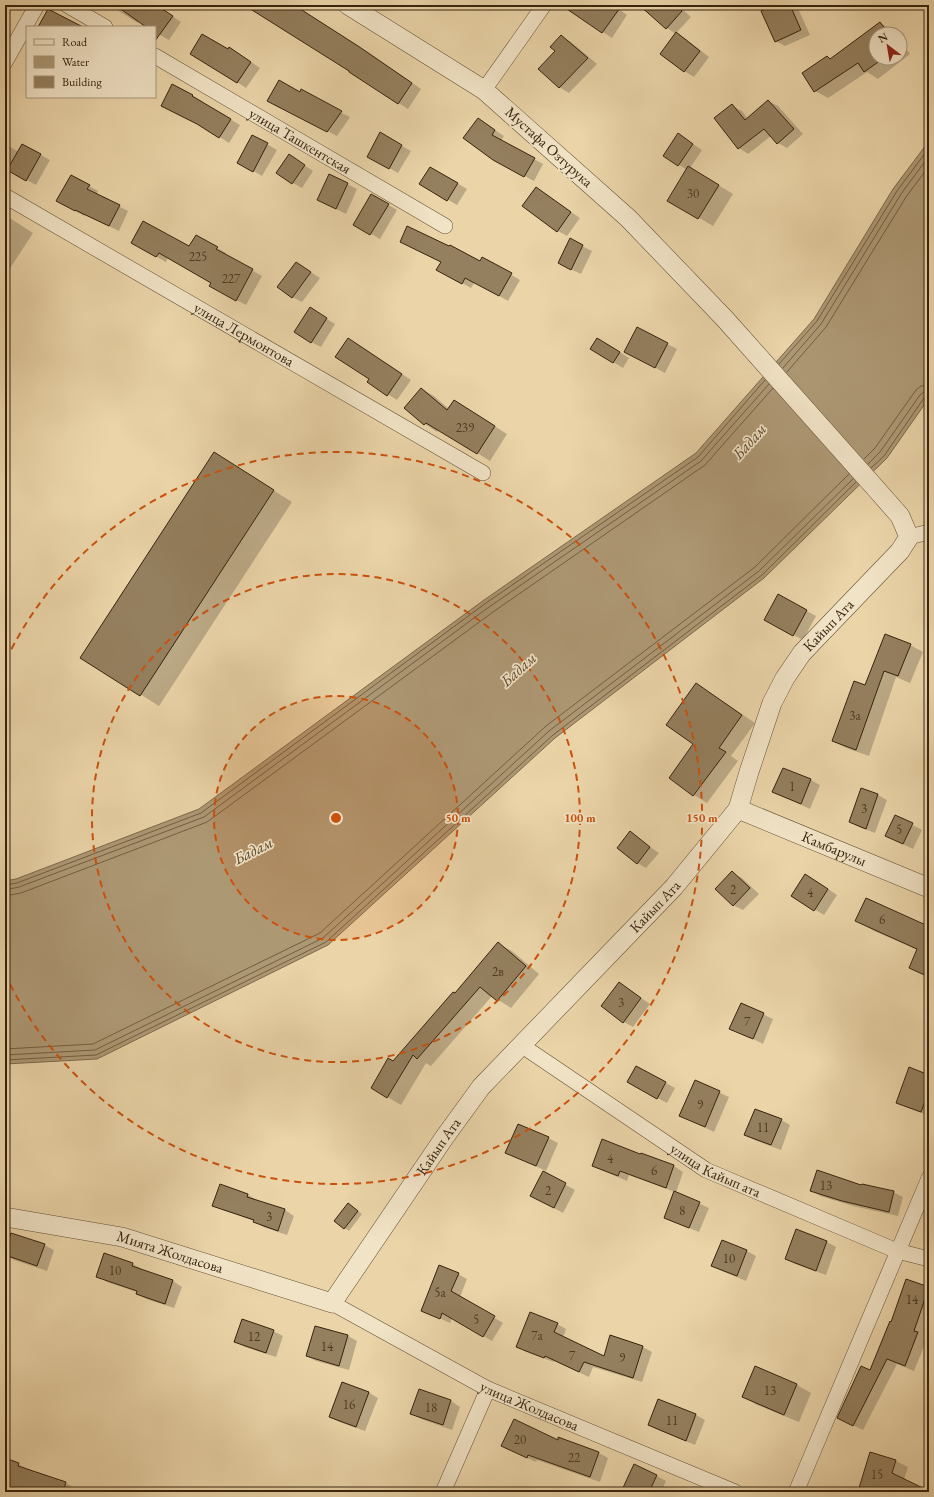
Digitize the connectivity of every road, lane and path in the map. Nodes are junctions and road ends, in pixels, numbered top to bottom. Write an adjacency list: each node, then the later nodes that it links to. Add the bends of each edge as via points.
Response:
1 (36, 5): 7 (street)
2 (67, 5): 5 (street)
3 (348, 5): 8 (street, Мустафа Озтурука)
4 (544, 5): 8 (street)
5 (103, 26)
6 (156, 57): 10 (street, улица Ташкентская)
7 (5, 62)
8 (484, 90): 13 (street, Мустафа Озтурука, via 628,218 725,319 878,490 900,516)
9 (5, 196): 11 (street, улица Лермонтова)
10 (445, 226)
11 (483, 474)
12 (929, 532): 13 (street)
13 (910, 537): 14 (street, Кайып Ата, via 900,551 802,653 785,678 772,703)
14 (738, 809): 15 (street, Камбарулы); 16 (street, Кайып Ата, via 674,887)
15 (929, 888)
16 (521, 1045): 19 (street, улица Кайып ата, via 706,1170); 21 (street, Кайып Ата, via 481,1087)
17 (929, 1178): 19 (street)
18 (5, 1218): 21 (street, Мията Жолдасова, via 122,1236)
19 (897, 1252): 20 (street, улица Кайып ата); 25 (street)
20 (929, 1259)
21 (332, 1303): 22 (street, улица Жолдасова)
22 (488, 1389): 23 (street); 24 (street, улица Жолдасова)
23 (442, 1492)
24 (735, 1492)
25 (796, 1492)

